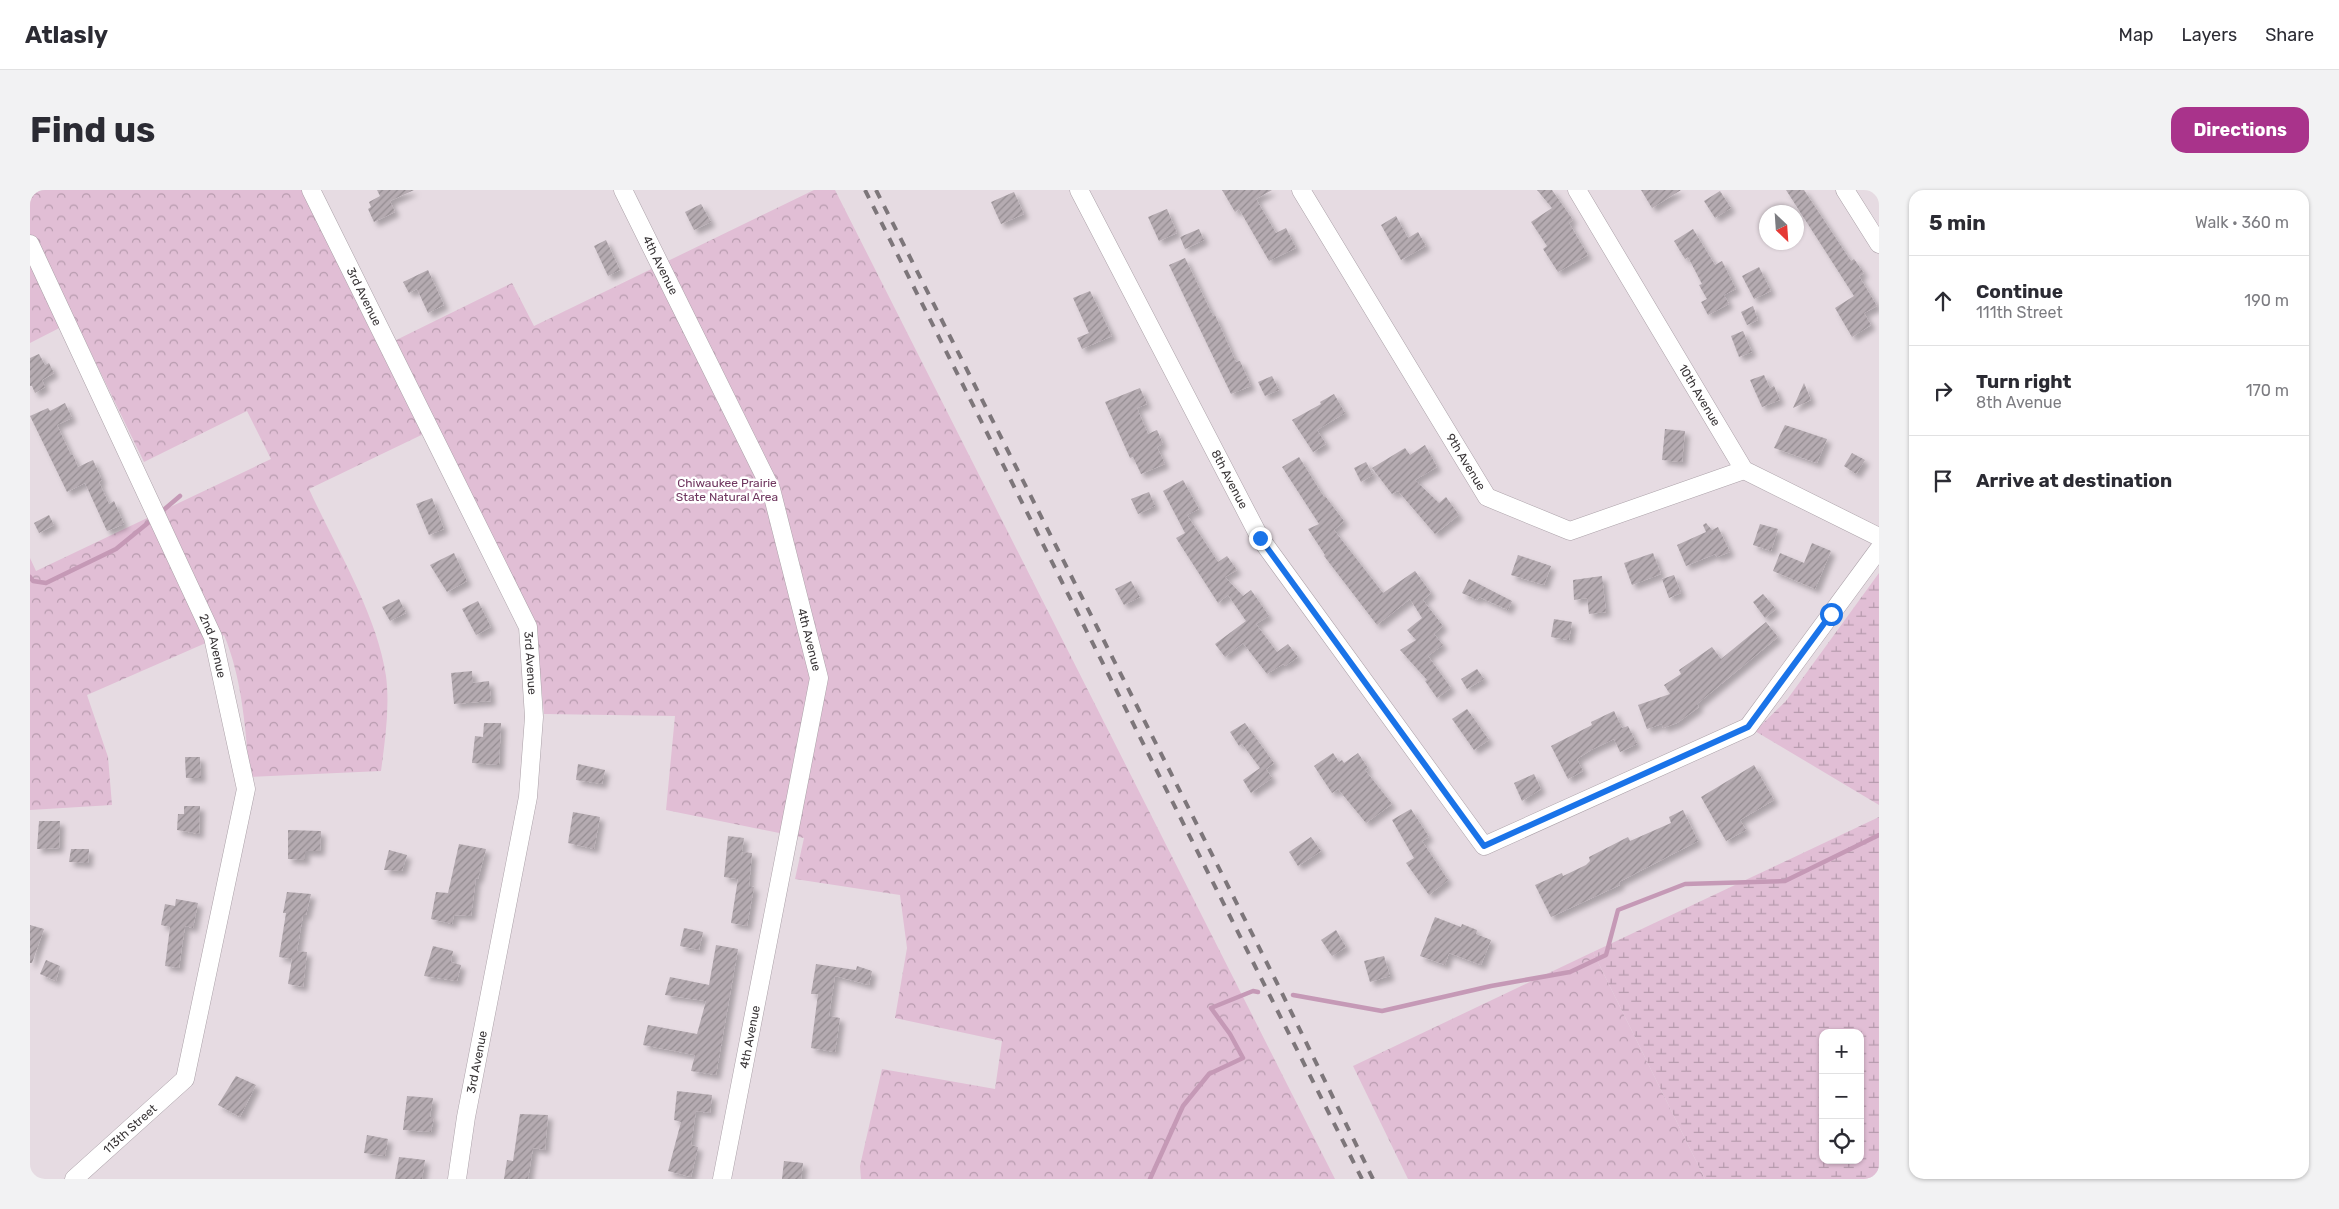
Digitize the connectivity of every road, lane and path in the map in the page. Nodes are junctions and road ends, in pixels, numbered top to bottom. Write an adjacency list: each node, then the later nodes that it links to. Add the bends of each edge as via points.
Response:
1 (311, 190): 14 (street, 3rd Avenue, via 528,627 534,717 528,797)
2 (623, 190): 15 (street, 4th Avenue, via 771,489 818,678)
3 (1079, 190): 11 (street, 8th Avenue, via 1260,538 1484,846 1748,727)
4 (1301, 190): 9 (street, 9th Avenue, via 1487,497 1570,531)
5 (1577, 190): 9 (street, 10th Avenue)
6 (1845, 190): 8 (street)
7 (30, 244): 12 (street, 2nd Avenue, via 214,637 246,789)
8 (1879, 244)
9 (1744, 470): 10 (street)
10 (1879, 537)
11 (1879, 549)
12 (185, 1079): 13 (street, 113th Street)
13 (74, 1179)
14 (457, 1179)
15 (722, 1179)

